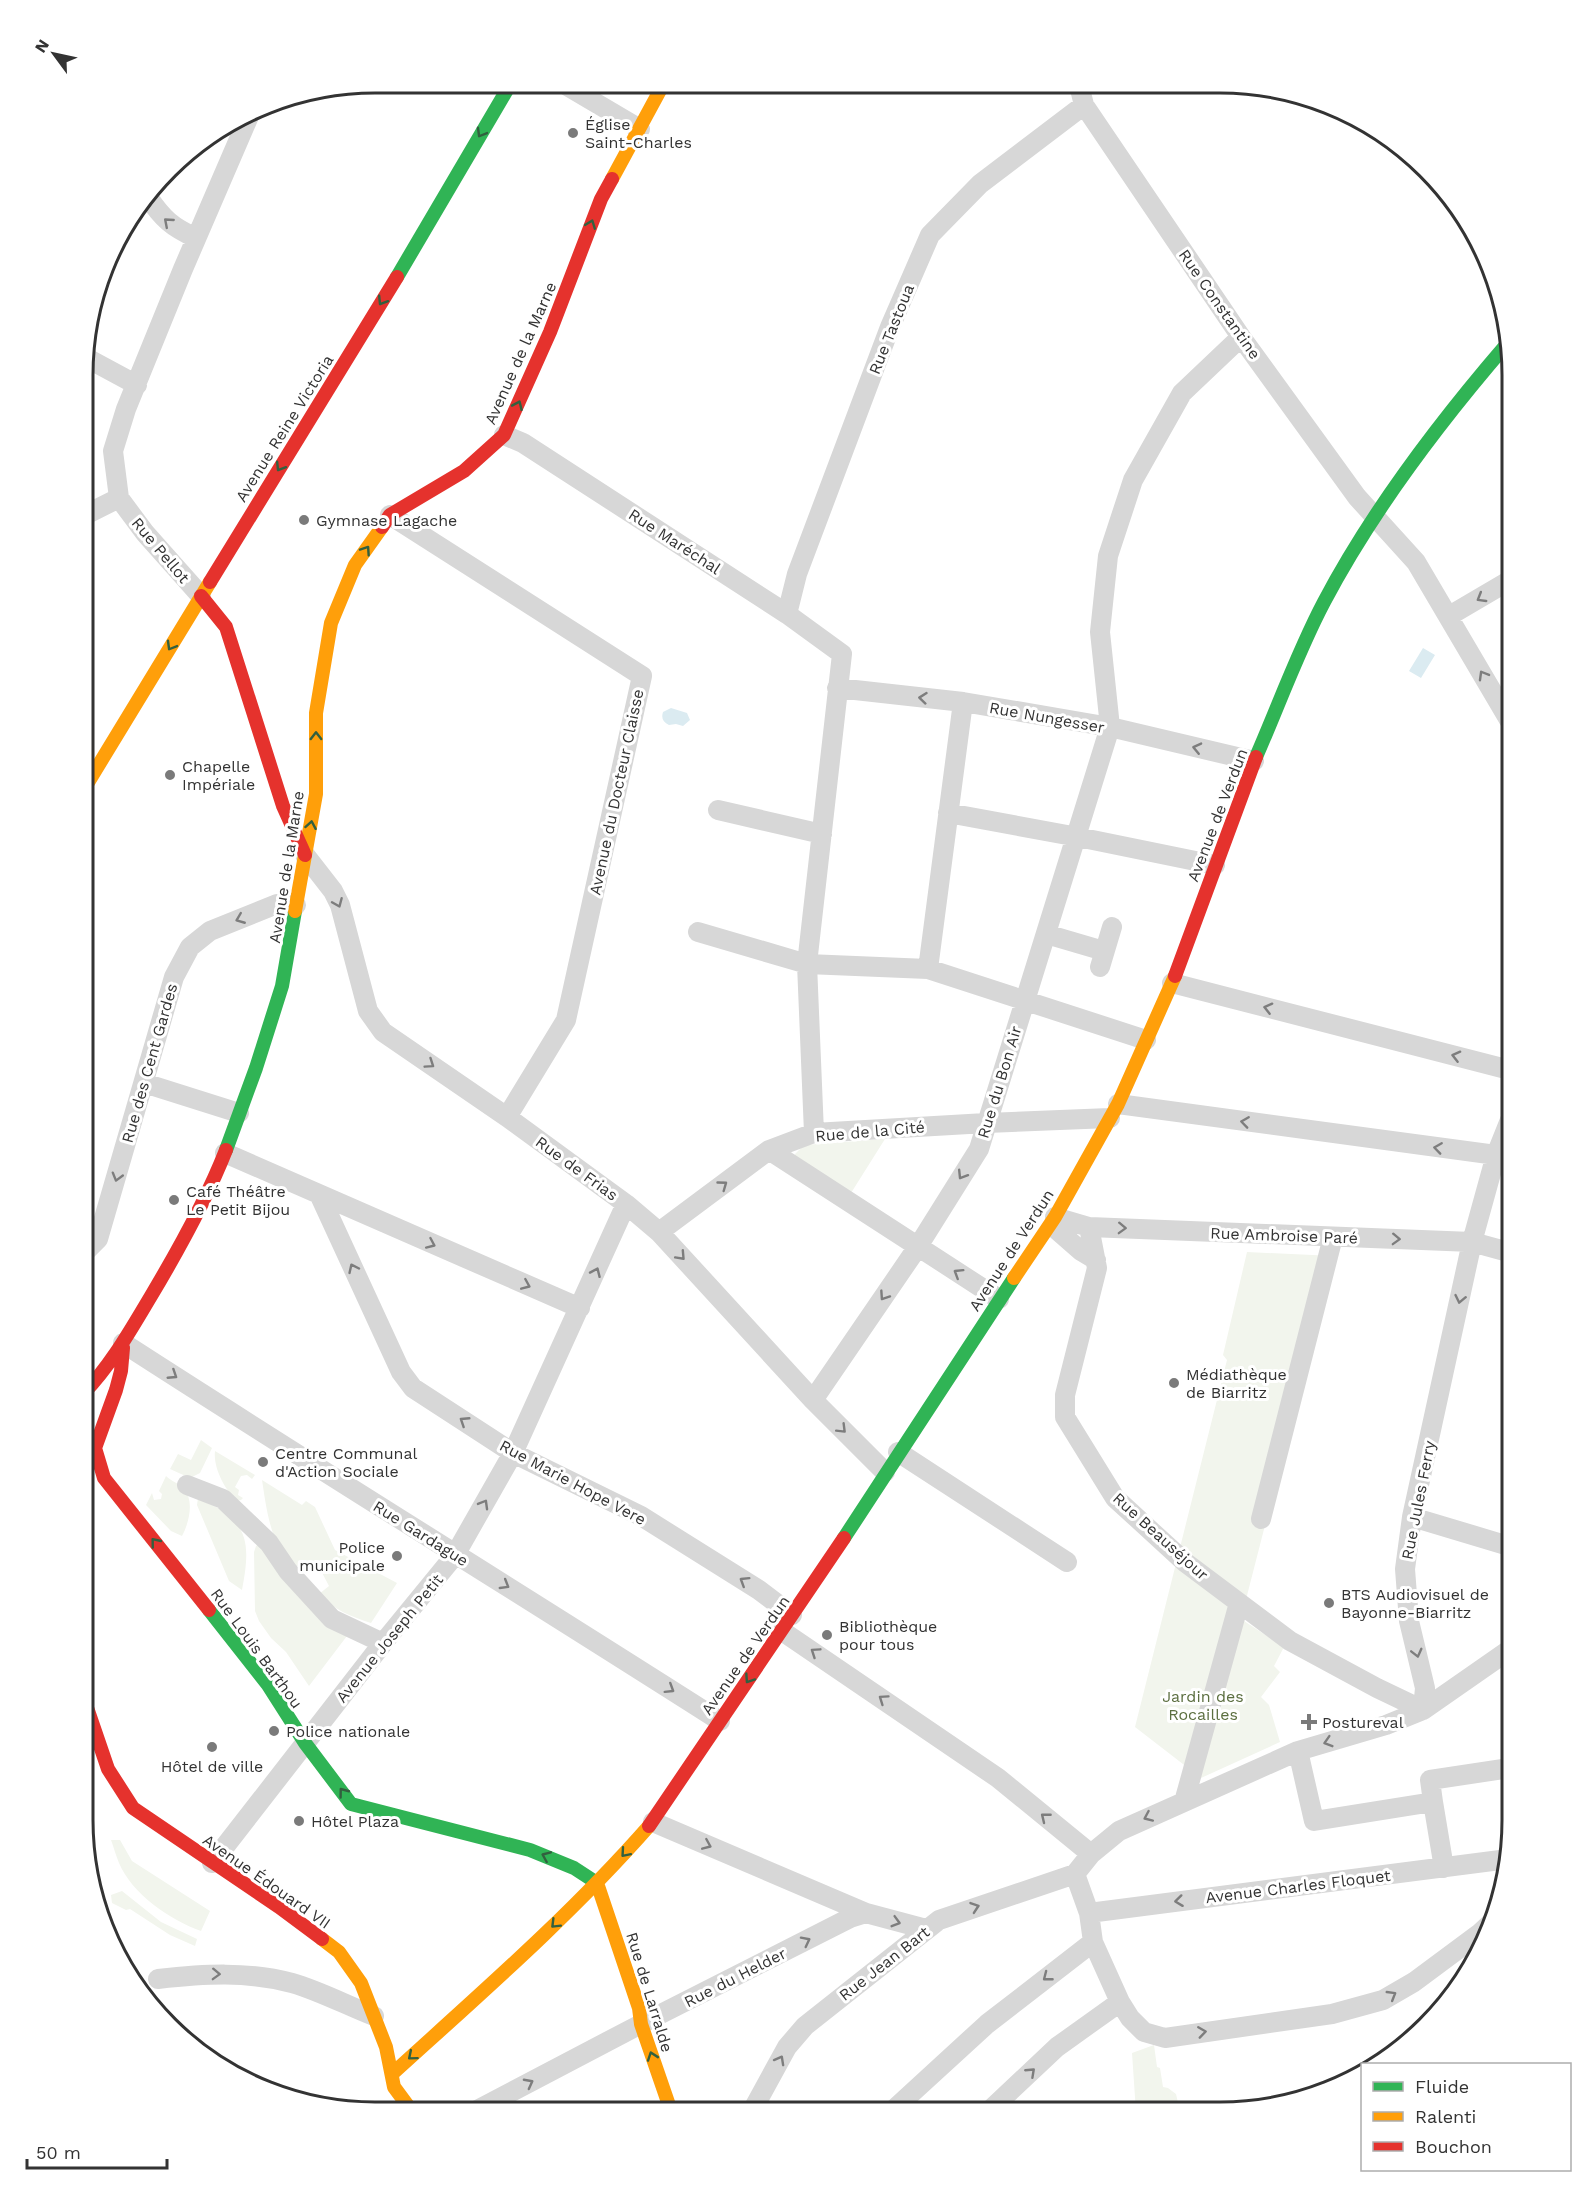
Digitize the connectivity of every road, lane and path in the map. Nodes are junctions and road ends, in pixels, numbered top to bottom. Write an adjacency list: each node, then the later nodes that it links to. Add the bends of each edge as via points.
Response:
1 (505, 93): 20 (main road, Avenue Reine Victoria, one-way to 20)
2 (579, 93): 7 (street)
3 (659, 93): 7 (main road, Avenue de la Marne)
4 (1081, 93): 5 (street, Rue Constantine)
5 (1084, 105): 10 (street, Rue Constantine); 21 (street, Rue Tastoua, via 980,184 930,235 873,372 797,574)
6 (245, 125): 9 (street)
7 (640, 129): 14 (main road, Avenue de la Marne, one-way to 7, via 550,332 601,199)
8 (152, 202): 9 (street, one-way to 8, via 163,219)
9 (196, 238): 13 (street)
10 (1241, 337): 18 (street, Rue Constantine); 26 (street, via 1182,393 1126,501 1108,556 1100,632)
11 (1501, 351): 18 (main road, Avenue de Verdun)
12 (94, 362): 13 (street)
13 (137, 385): 15 (street, via 113,451)
14 (504, 435): 17 (main road, Avenue de la Marne, via 464,471); 21 (street, Rue Maréchal, via 523,443)
15 (119, 498): 16 (street); 20 (street, Rue Pellot)
16 (93, 511)
17 (390, 515): 33 (main road, Avenue de la Marne, one-way to 17, via 316,794 316,713 331,623 355,565); 48 (street, Avenue du Docteur Claisse, via 642,676 566,1020)
18 (1374, 516): 22 (street, Rue Constantine, via 1416,562); 27 (main road, Avenue de Verdun, via 1323,604)
19 (1502, 585): 22 (street, one-way to 22)
20 (201, 596): 28 (main road, Avenue Reine Victoria, one-way to 28); 33 (main road, Rue Pellot, via 226,627 283,806)
21 (787, 614): 23 (street, Rue Maréchal, via 842,654)
22 (1449, 616): 25 (street, Rue Constantine, one-way to 22)
23 (837, 688): 24 (street, Rue Nungesser, one-way to 23); 31 (street)
24 (963, 702): 26 (street, Rue Nungesser); 30 (street)
25 (1502, 708)
26 (1110, 727): 27 (street, Rue Nungesser, one-way to 26); 32 (street, Rue du Bon Air)
27 (1254, 761): 34 (main road, Avenue de Verdun)
28 (93, 764)
29 (718, 810): 31 (street)
30 (948, 813): 32 (street); 40 (street)
31 (822, 834): 39 (street)
32 (1078, 837): 34 (street); 38 (street, Rue du Bon Air)
33 (305, 855): 35 (main road, Avenue de la Marne); 48 (street, Rue de Frias, one-way to 48, via 340,905 368,1011 383,1032)
34 (1215, 865): 41 (main road, Avenue de Verdun)
35 (296, 905): 45 (street, Rue des Cent Gardes, one-way to 45, via 277,904 210,931 190,947 174,977); 47 (main road, Avenue de la Marne, via 282,986)
36 (1112, 927): 38 (street, via 1102,959)
37 (698, 932): 39 (street)
38 (1046, 934): 42 (street, Rue du Bon Air)
39 (807, 964): 40 (street); 50 (street)
40 (928, 969): 42 (street)
41 (1172, 983): 43 (main road, Avenue de Verdun); 44 (street, one-way to 41)
42 (1024, 1000): 43 (street); 49 (street, Rue du Bon Air)
43 (1146, 1040): 46 (main road, Avenue de Verdun)
44 (1502, 1068)
45 (144, 1083): 47 (street); 62 (street, Rue des Cent Gardes, one-way to 62, via 98,1239)
46 (1114, 1111): 49 (street, Rue de la Cité); 54 (street, Rue de la Cité, one-way to 46); 57 (main road, Avenue de Verdun)
47 (239, 1113): 53 (main road, Avenue de la Marne)
48 (507, 1117): 56 (street, Rue de Frias)
49 (986, 1123): 50 (street, Rue de la Cité); 63 (street, Rue du Bon Air, one-way to 63, via 979,1149)
50 (814, 1133): 52 (street, Rue de la Cité)
51 (1502, 1140): 54 (street, Rue Jules Ferry)
52 (769, 1150): 59 (street, Rue de la Cité, one-way to 52); 63 (street)
53 (225, 1153): 55 (street); 68 (main road, Avenue de la Marne, via 189,1233)
54 (1496, 1155): 61 (street, Rue Jules Ferry)
55 (320, 1196): 67 (street, one-way to 67); 72 (street, Rue Marie Hope Vere, one-way to 55, via 413,1388 401,1372)
56 (626, 1204): 59 (street, Rue de Frias); 67 (street, Avenue Joseph Petit, one-way to 56)
57 (1055, 1217): 58 (street, Rue Ambroise Paré); 65 (street, via 1057,1230); 66 (main road, Avenue de Verdun)
58 (1089, 1227): 60 (street, Rue Ambroise Paré, one-way to 60); 65 (street, Rue Beauséjour)
59 (659, 1232): 70 (street, Rue de Frias, one-way to 70)
60 (1333, 1237): 61 (street, Rue Ambroise Paré, one-way to 61); 76 (street)
61 (1472, 1242): 64 (street, Rue Ambroise Paré); 75 (street, Rue Jules Ferry, one-way to 75)
62 (93, 1244)
63 (917, 1248): 66 (street, one-way to 63); 70 (street, Rue du Bon Air, one-way to 70)
64 (1502, 1250)
65 (1096, 1260): 80 (street, Rue Beauséjour, via 1065,1395 1065,1417 1116,1498 1186,1563)
66 (999, 1299): 71 (main road, Avenue de Verdun)
67 (580, 1308): 72 (street, Avenue Joseph Petit)
68 (123, 1343): 69 (main road, Avenue de la Marne); 78 (street, Rue Gardague, one-way to 78); 87 (main road, Rue Louis Barthou, one-way to 68, via 268,1685 104,1478 95,1448 119,1381)
69 (93, 1383)
70 (813, 1400): 73 (street, Rue de Frias, one-way to 73)
71 (898, 1452): 73 (main road, Avenue de Verdun); 79 (street)
72 (513, 1453): 78 (street, Avenue Joseph Petit, one-way to 72); 81 (street, Rue Marie Hope Vere, one-way to 72, via 759,1590 641,1516)
73 (885, 1472): 81 (main road, Avenue de Verdun)
74 (188, 1485): 82 (street, via 223,1499 268,1543 332,1619)
75 (1412, 1517): 77 (street); 84 (street, Rue Jules Ferry, one-way to 84, via 1405,1569 1409,1621 1425,1688)
76 (1261, 1519)
77 (1502, 1544)
78 (455, 1555): 82 (street, Avenue Joseph Petit); 85 (street, Rue Gardague, one-way to 85)
79 (1067, 1562)
80 (1239, 1602): 84 (street, Rue Beauséjour, via 1290,1641); 90 (street)
81 (787, 1623): 85 (main road, Avenue de Verdun, one-way to 85); 93 (street, Rue Marie Hope Vere, one-way to 81, via 998,1778)
82 (383, 1643): 87 (street, Avenue Joseph Petit)
83 (1502, 1655): 84 (street)
84 (1423, 1710): 88 (street, one-way to 88)
85 (720, 1721): 92 (main road, Avenue de Verdun)
86 (93, 1727): 95 (main road, Avenue Édouard VII, via 122,1796 140,1814)
87 (305, 1743): 95 (street, Avenue Joseph Petit); 98 (main road, Rue Louis Barthou, one-way to 87, via 574,1868 530,1850 351,1803)
88 (1298, 1751): 90 (street); 91 (street, via 1314,1821)
89 (1502, 1769): 91 (street, via 1430,1780)
90 (1184, 1802): 93 (street, one-way to 93, via 1119,1830)
91 (1433, 1802): 96 (street)
92 (653, 1822): 98 (main road, Avenue de Verdun, one-way to 98); 100 (street, one-way to 100)
93 (1090, 1854): 97 (street)
94 (1499, 1860): 96 (street, Avenue Charles Floquet)
95 (212, 1863): 106 (main road, Avenue Édouard VII, via 339,1952 361,1983)
96 (1444, 1868): 99 (street, Avenue Charles Floquet, one-way to 99)
97 (1075, 1874): 99 (street); 101 (street, Rue Jean Bart, one-way to 97, via 939,1920)
98 (597, 1883): 107 (main road, Rue de Larralde); 108 (main road, Avenue de Verdun, one-way to 108)
99 (1089, 1912): 103 (street)
100 (866, 1913): 101 (street, one-way to 101); 107 (street, Rue du Helder, one-way to 100)
101 (926, 1929): 112 (street, Rue Jean Bart, one-way to 101, via 787,2047 805,2026)
102 (1478, 1933): 105 (street, one-way to 102, via 1144,2032 1165,2038 1332,2014 1383,2001)
103 (1093, 1942): 105 (street); 113 (street, one-way to 113, via 987,2024)
104 (158, 1979): 106 (street, one-way to 106, via 211,1973 255,1977 293,1984)
105 (1120, 2002): 114 (street, one-way to 105, via 1057,2047)
106 (374, 2016): 108 (main road, Avenue Édouard VII)
107 (641, 2024): 110 (street, Rue du Helder, one-way to 107); 111 (main road, Rue de Larralde, one-way to 107)
108 (392, 2074): 109 (main road, Avenue Édouard VII, via 394,2087)
109 (405, 2102)
110 (492, 2102)
111 (667, 2102)
112 (757, 2102)
113 (902, 2102)
114 (999, 2102)

